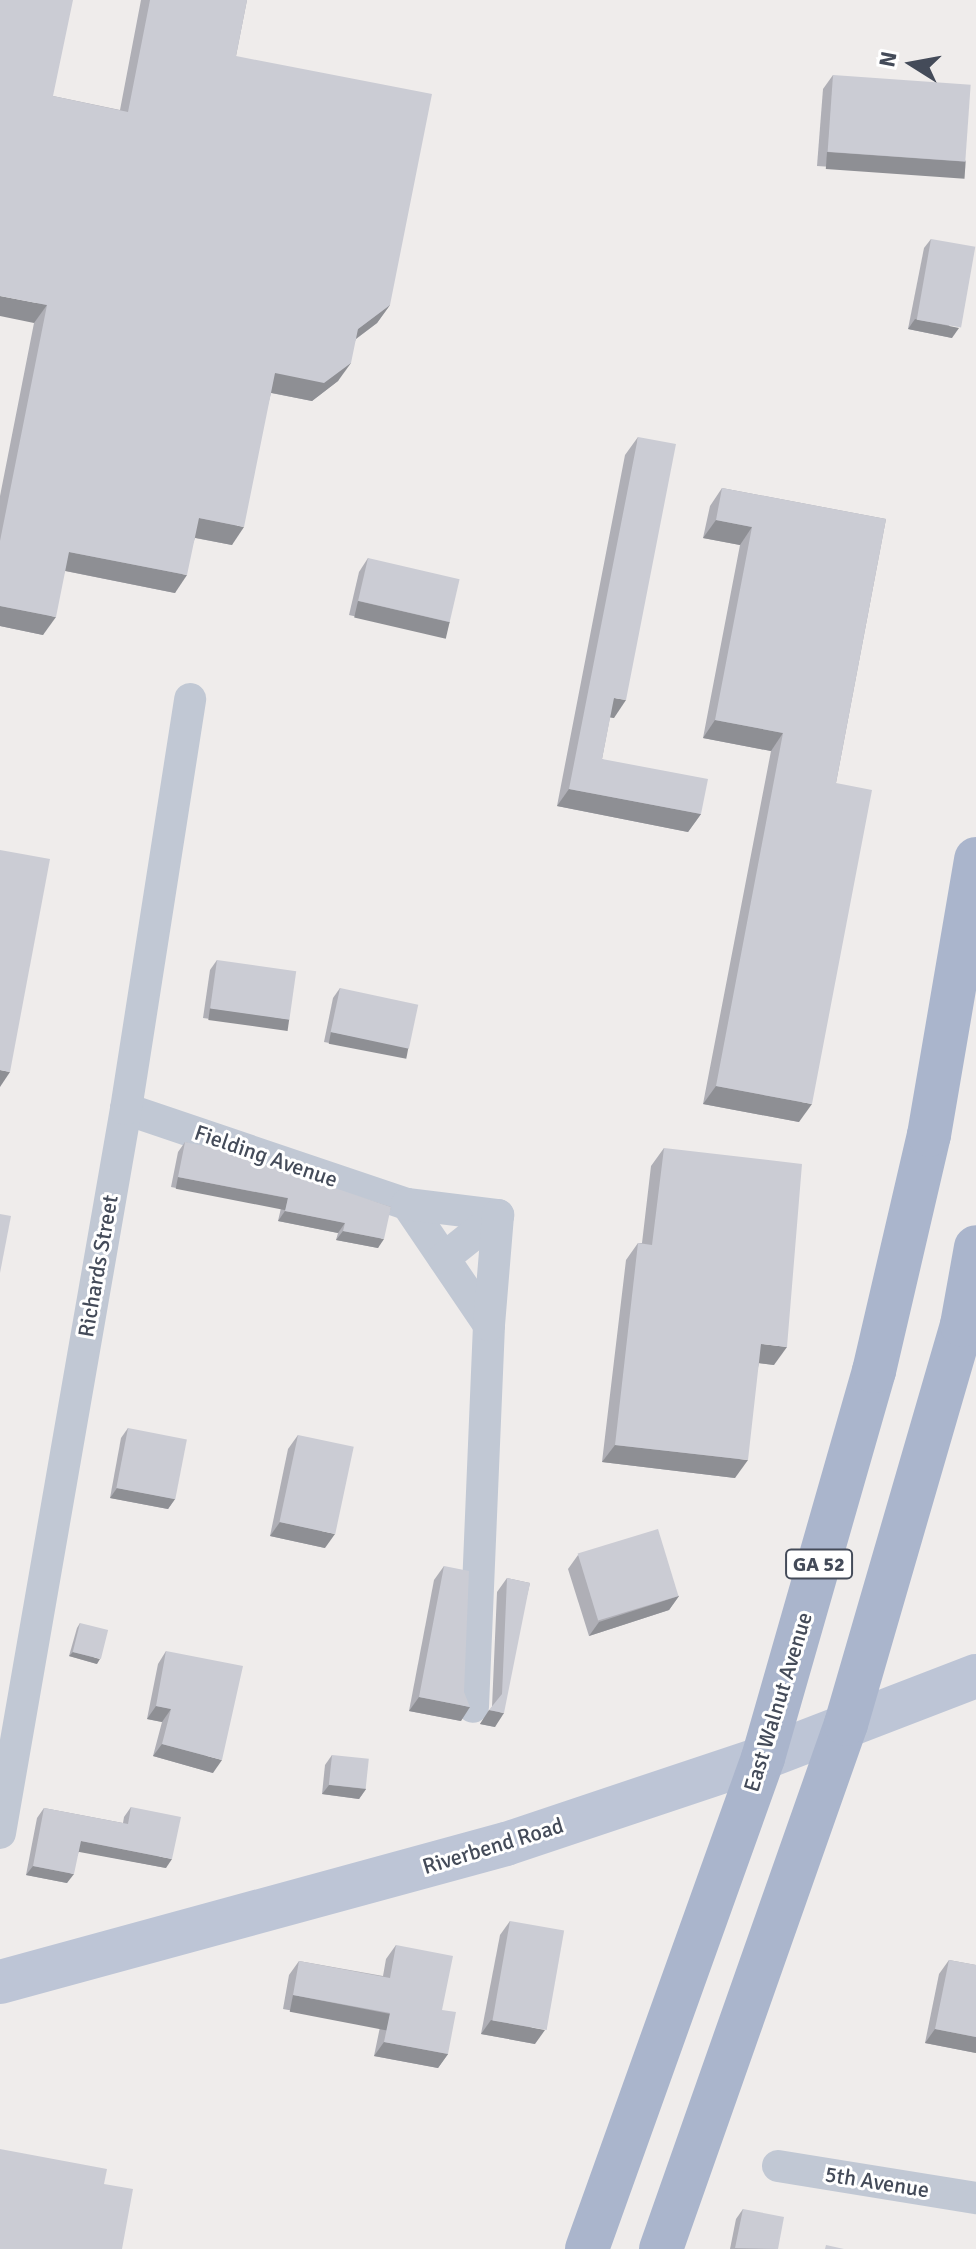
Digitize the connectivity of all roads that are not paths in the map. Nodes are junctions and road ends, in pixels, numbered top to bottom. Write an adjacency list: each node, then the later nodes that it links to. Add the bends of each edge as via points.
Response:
1 (190, 699): 3 (street, Richards Street)
2 (976, 859): 12 (main road, East Walnut Avenue / GA 52, via 929,1135 874,1371)
3 (126, 1109): 4 (street, Fielding Avenue); 13 (street, Richards Street)
4 (407, 1204): 5 (street, Fielding Avenue); 7 (street)
5 (498, 1215): 7 (street); 8 (street)
6 (976, 1247): 11 (main road, via 962,1325)
7 (444, 1258): 8 (street)
8 (489, 1325): 10 (street)
9 (976, 1676): 11 (street, Riverbend Road)
10 (473, 1707)
11 (846, 1724): 12 (street, Riverbend Road); 18 (main road)
12 (763, 1758): 14 (street, Riverbend Road, via 506,1844); 17 (main road, East Walnut Avenue / GA 52)
13 (0, 1833)
14 (0, 1982)
15 (778, 2166): 16 (street, 5th Avenue)
16 (976, 2198)
17 (587, 2249)
18 (661, 2249)

